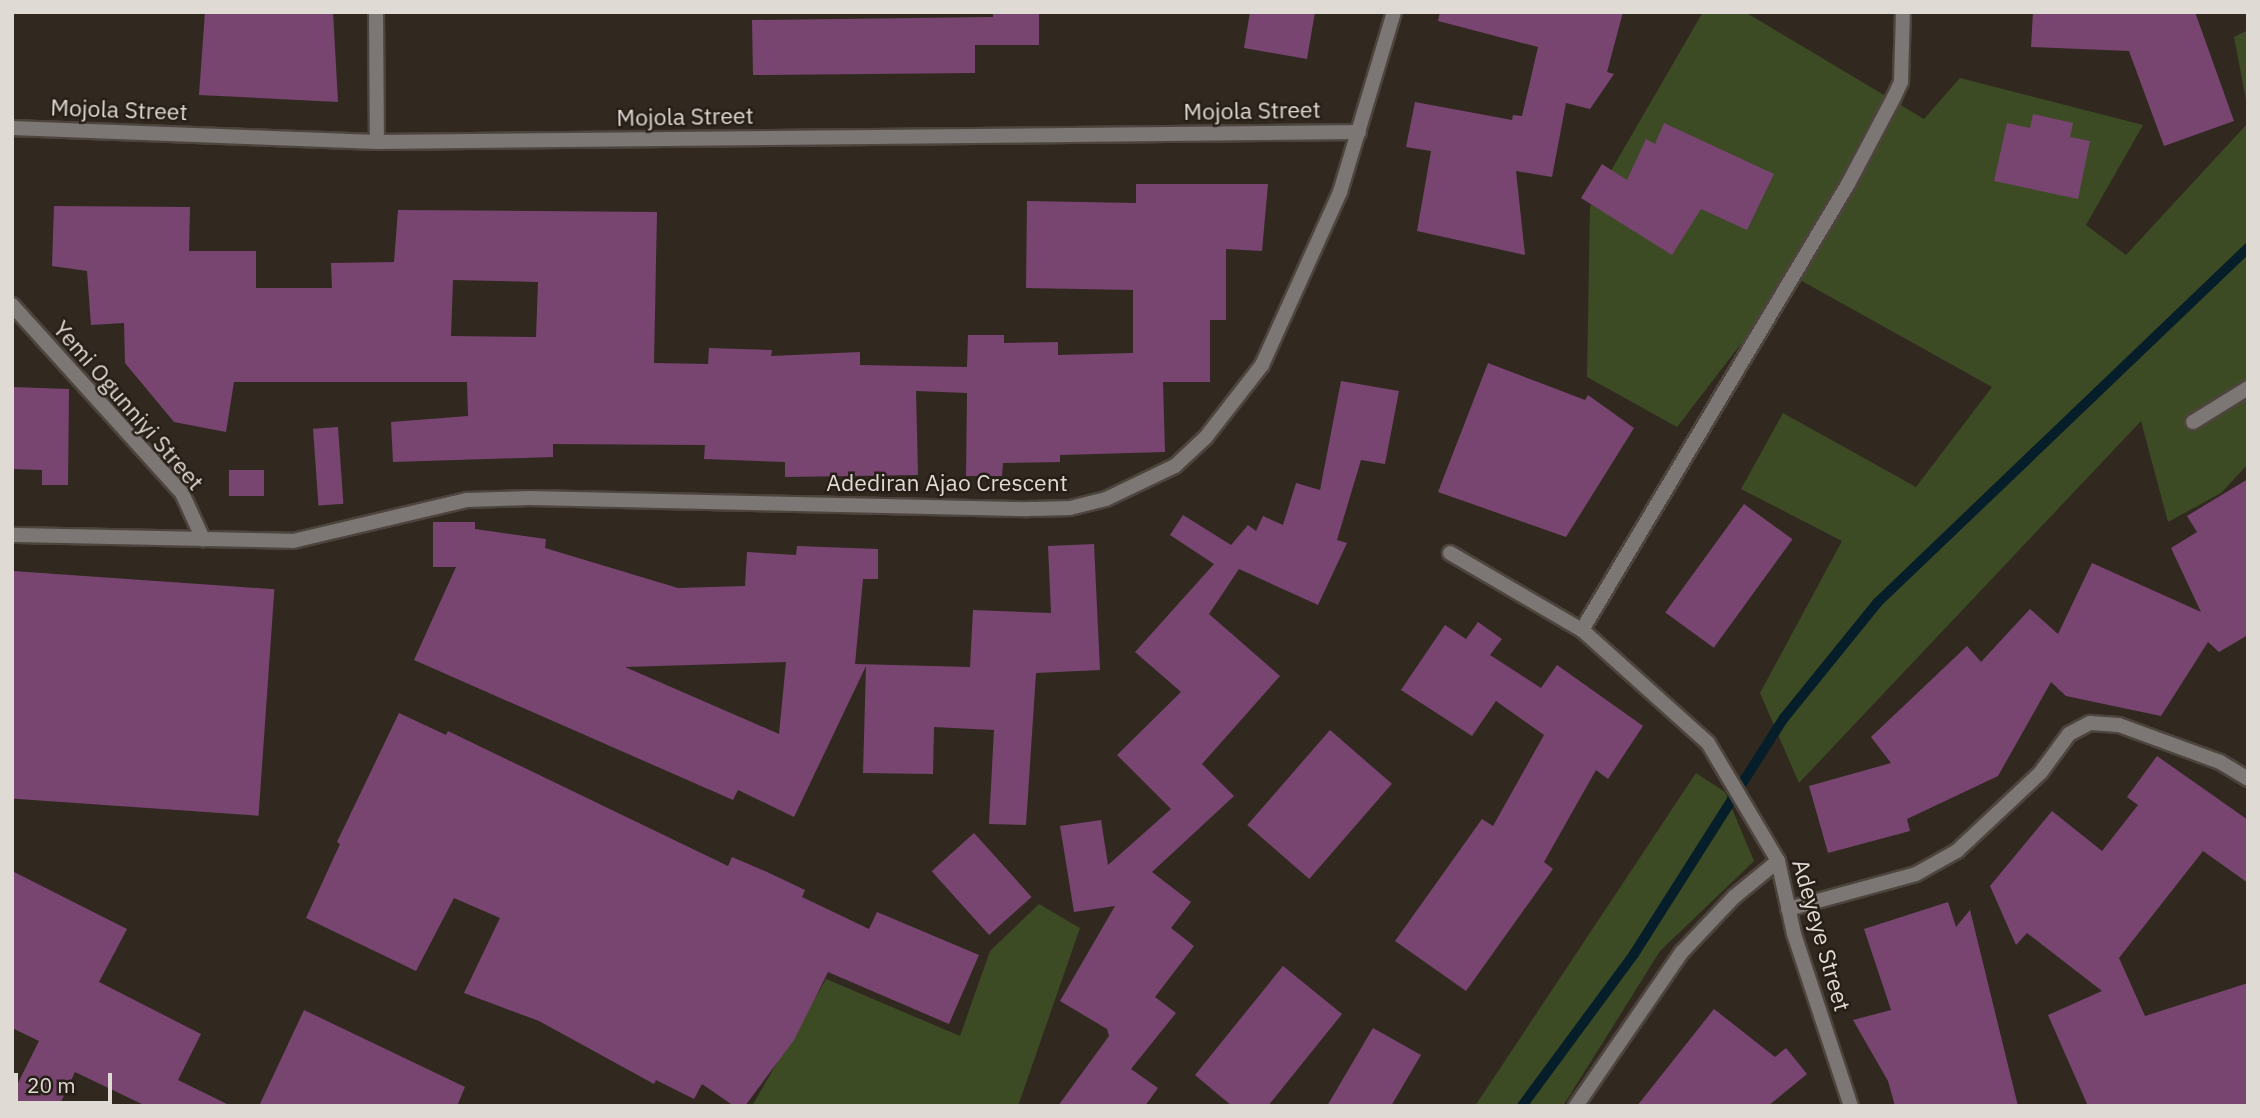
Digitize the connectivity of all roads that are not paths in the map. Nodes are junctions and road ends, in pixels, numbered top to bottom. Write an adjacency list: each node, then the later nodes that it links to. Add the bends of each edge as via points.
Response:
1 (376, 12): 6 (street)
2 (1394, 12): 5 (street, Adediran Ajao Crescent)
3 (1903, 12): 13 (street, via 1901,82 1894,97 1848,184)
4 (12, 128): 6 (street, Mojola Street)
5 (1359, 132): 6 (street, Mojola Street); 11 (street, Adediran Ajao Crescent, via 1340,192 1262,365 1206,437 1175,466 1106,499 1070,508 1028,509 467,500 293,541)
6 (377, 142)
7 (12, 305): 11 (street, Yemi Ogunniyi Street, via 182,493)
8 (2248, 388): 9 (street)
9 (2193, 422)
10 (12, 535): 11 (street, Adediran Ajao Crescent)
11 (203, 539)
12 (1450, 554): 13 (street, Adeyeye Street)
13 (1582, 630): 15 (street, Adeyeye Street, via 1685,717 1708,743)
14 (2248, 779): 16 (street, via 2220,762 2119,725 2090,723 2069,734 2041,772 1957,851 1916,874)
15 (1776, 858): 16 (street, Adeyeye Street); 17 (street, via 1682,952)
16 (1788, 909): 18 (street, Adeyeye Street)
17 (1576, 1106)
18 (1851, 1106)

